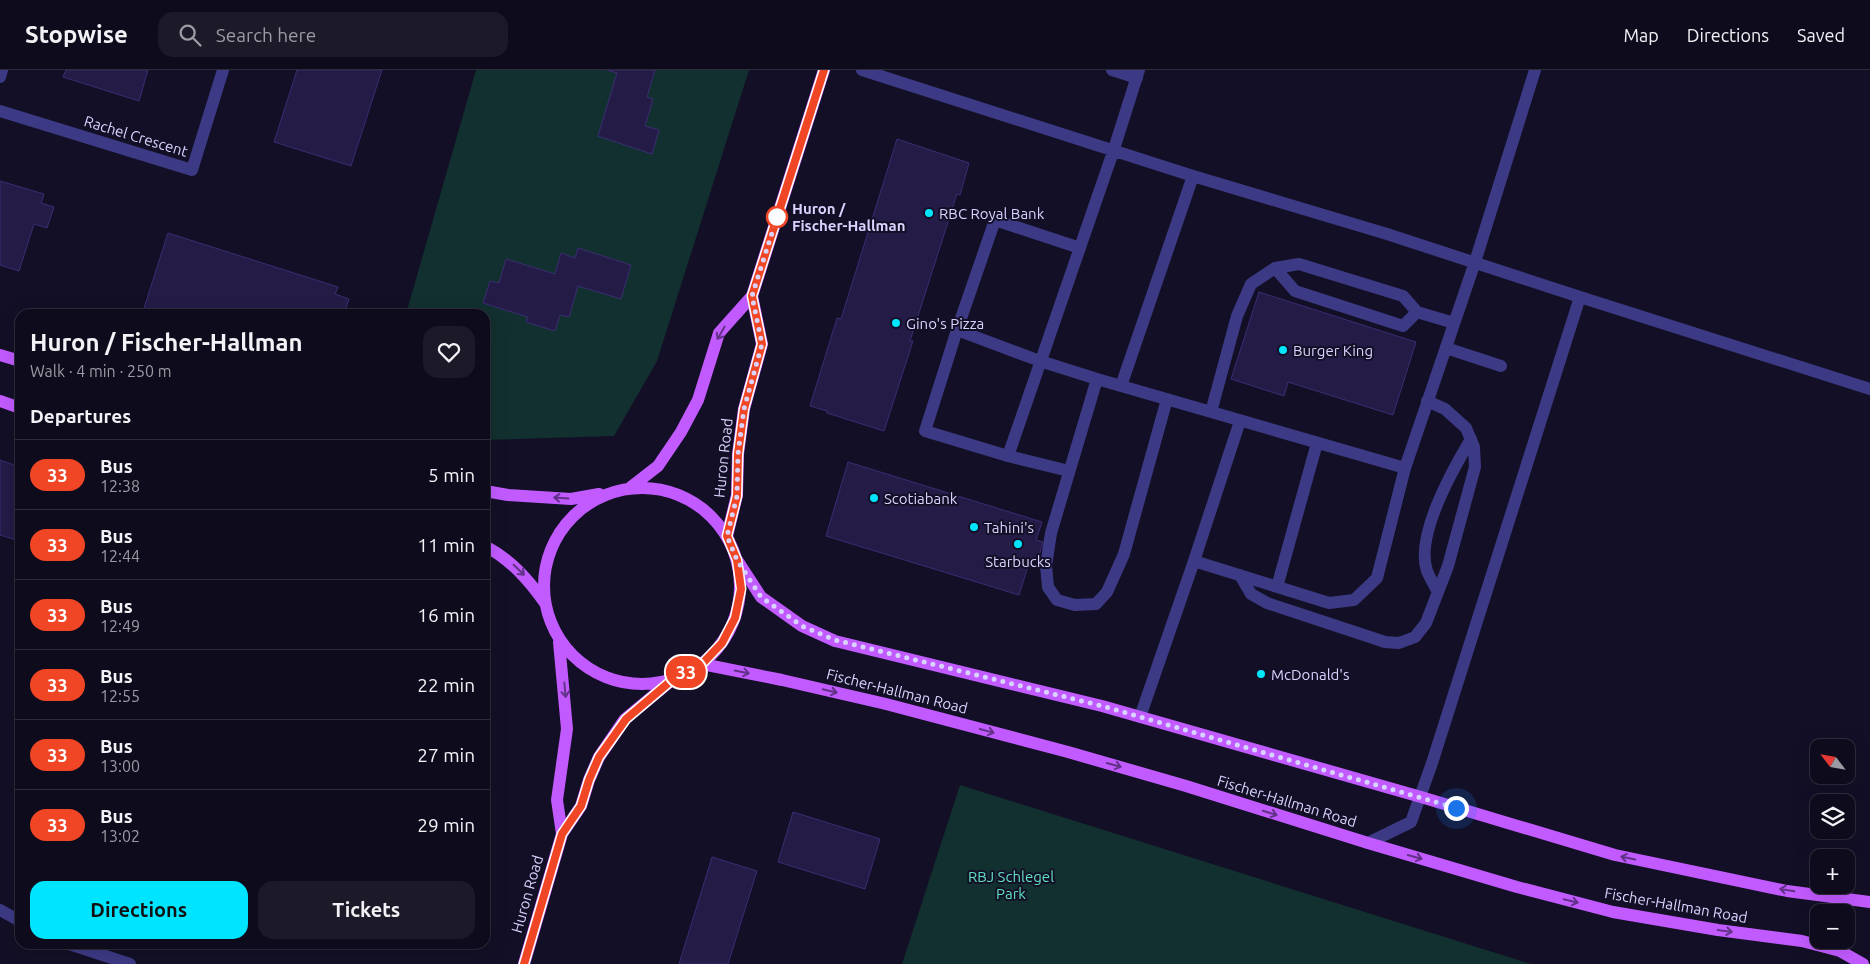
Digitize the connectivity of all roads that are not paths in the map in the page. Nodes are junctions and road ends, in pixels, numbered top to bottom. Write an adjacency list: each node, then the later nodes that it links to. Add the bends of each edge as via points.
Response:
1 (2, 70): 8 (street)
2 (223, 70): 9 (street, Rachel Crescent, via 192,170)
3 (824, 70): 15 (main road, Huron Road)
4 (862, 70): 10 (street)
5 (1112, 70): 7 (street)
6 (1535, 70): 13 (street)
7 (1138, 74): 10 (street)
8 (0, 77)
9 (0, 111)
10 (1114, 150): 11 (street); 12 (street)
11 (1193, 176): 13 (street); 26 (street)
12 (1080, 248): 19 (street, via 995,220); 23 (street)
13 (1475, 262): 16 (street); 18 (street)
14 (1275, 268): 17 (street, via 1299,264 1403,296); 17 (street, via 1295,291 1403,326); 32 (street, via 1251,284 1236,316)
15 (752, 296): 39 (main road, Huron Road, one-way to 39, via 719,333 698,400 681,432 658,466); 42 (main road, Huron Road, via 762,344 744,409 737,496)
16 (1580, 297): 27 (street); 54 (street)
17 (1417, 312): 18 (street)
18 (1454, 323): 20 (street)
19 (957, 330): 23 (street); 36 (street, via 925,430)
20 (1446, 348): 24 (street); 30 (street)
21 (0, 355): 22 (main road)
22 (15, 360)
23 (1040, 361): 25 (street); 36 (street)
24 (1502, 366)
25 (1097, 379): 26 (street); 38 (street)
26 (1120, 386): 28 (street)
27 (1870, 389)
28 (1167, 399): 32 (street); 38 (street, via 1124,554 1108,592 1096,604 1075,605 1057,600 1048,587 1046,566 1051,533)
29 (0, 401): 31 (main road)
30 (1427, 402): 34 (street, via 1444,409 1466,428); 37 (street)
31 (15, 406)
32 (1211, 412): 33 (street)
33 (1240, 421): 35 (street); 45 (street)
34 (1471, 439): 48 (street, via 1475,467); 48 (street, via 1453,468 1425,544 1427,570)
35 (1317, 443): 37 (street); 47 (street)
36 (1008, 456): 38 (street)
37 (1405, 468): 47 (street, via 1377,578 1354,600 1329,603)
38 (1069, 472)
39 (631, 487): 41 (main road); 42 (main road, via 669,490 703,508)
40 (490, 492): 41 (main road, one-way to 40, via 571,499)
41 (609, 492): 49 (main road, via 583,506 562,528 548,554 544,578)
42 (727, 536): 44 (main road)
43 (490, 549): 49 (main road, one-way to 49, via 527,578)
44 (737, 560): 51 (main road, via 741,589 735,618 722,643); 53 (main road, via 761,597 802,626 835,640)
45 (1194, 561): 46 (street); 53 (street)
46 (1240, 575): 47 (street); 48 (street, via 1250,594 1267,603 1385,642 1399,643 1415,637 1426,623)
47 (1277, 587)
48 (1438, 592)
49 (545, 603): 50 (main road)
50 (559, 642): 52 (main road, via 582,665 602,677 637,684); 55 (main road, Huron Road, one-way to 55, via 568,729 557,800)
51 (702, 664): 52 (main road); 56 (main road, Fischer-Hallman Road, one-way to 56, via 801,684 1068,752)
52 (672, 680): 55 (main road, Huron Road, via 626,719 608,742 589,780 581,806)
53 (1140, 717): 54 (main road)
54 (1421, 797): 56 (street, via 1412,822); 57 (main road, one-way to 54, via 1787,890 1616,855)
55 (562, 834): 62 (main road, Huron Road)
56 (1368, 843): 63 (main road, Fischer-Hallman Road, one-way to 63, via 1613,912 1802,941 1840,951)
57 (1870, 902)
58 (0, 910): 59 (street)
59 (15, 918)
60 (84, 949): 61 (street)
61 (130, 964)
62 (524, 964)
63 (1862, 964)

